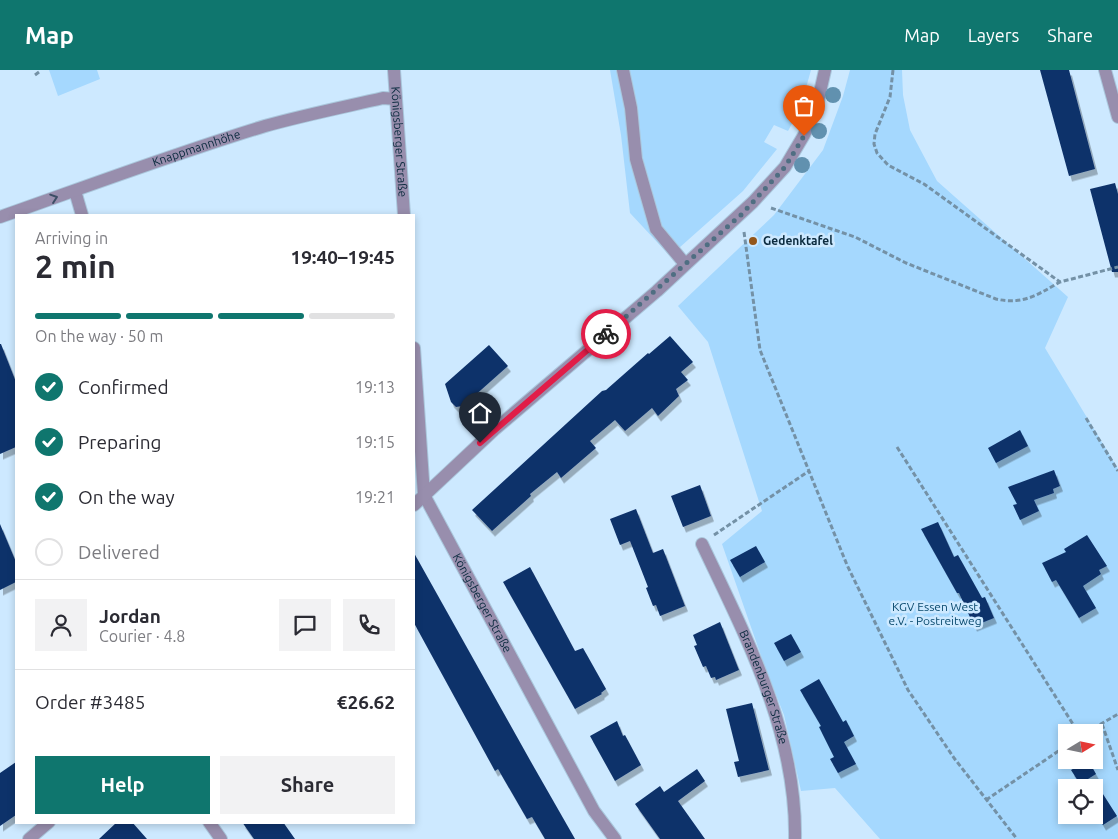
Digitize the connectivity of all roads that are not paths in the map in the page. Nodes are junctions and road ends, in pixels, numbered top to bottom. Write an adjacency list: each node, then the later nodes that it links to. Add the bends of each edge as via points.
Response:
1 (394, 70): 5 (street, Königsberger Straße)
2 (623, 70): 11 (street, via 636,159 656,229)
3 (825, 70): 11 (street, via 816,110 785,167 742,214)
4 (1105, 70): 6 (street)
5 (396, 99): 7 (street, Knappmannhöhe, via 383,98 266,126); 9 (street, Königsberger Straße)
6 (1118, 117)
7 (74, 191): 8 (street); 10 (street, Knappmannhöhe, one-way to 7)
8 (82, 214)
9 (404, 214)
10 (0, 216)
11 (685, 264): 13 (street)
12 (415, 363): 13 (street, Königsberger Straße)
13 (424, 495): 14 (street); 20 (street, Königsberger Straße, via 594,810)
14 (415, 503)
15 (702, 544): 21 (street, Brandenburger Straße, via 752,651 772,705 787,755 796,821)
16 (47, 824): 18 (street)
17 (210, 824): 19 (street)
18 (29, 839)
19 (221, 839)
20 (615, 839)
21 (795, 839)

